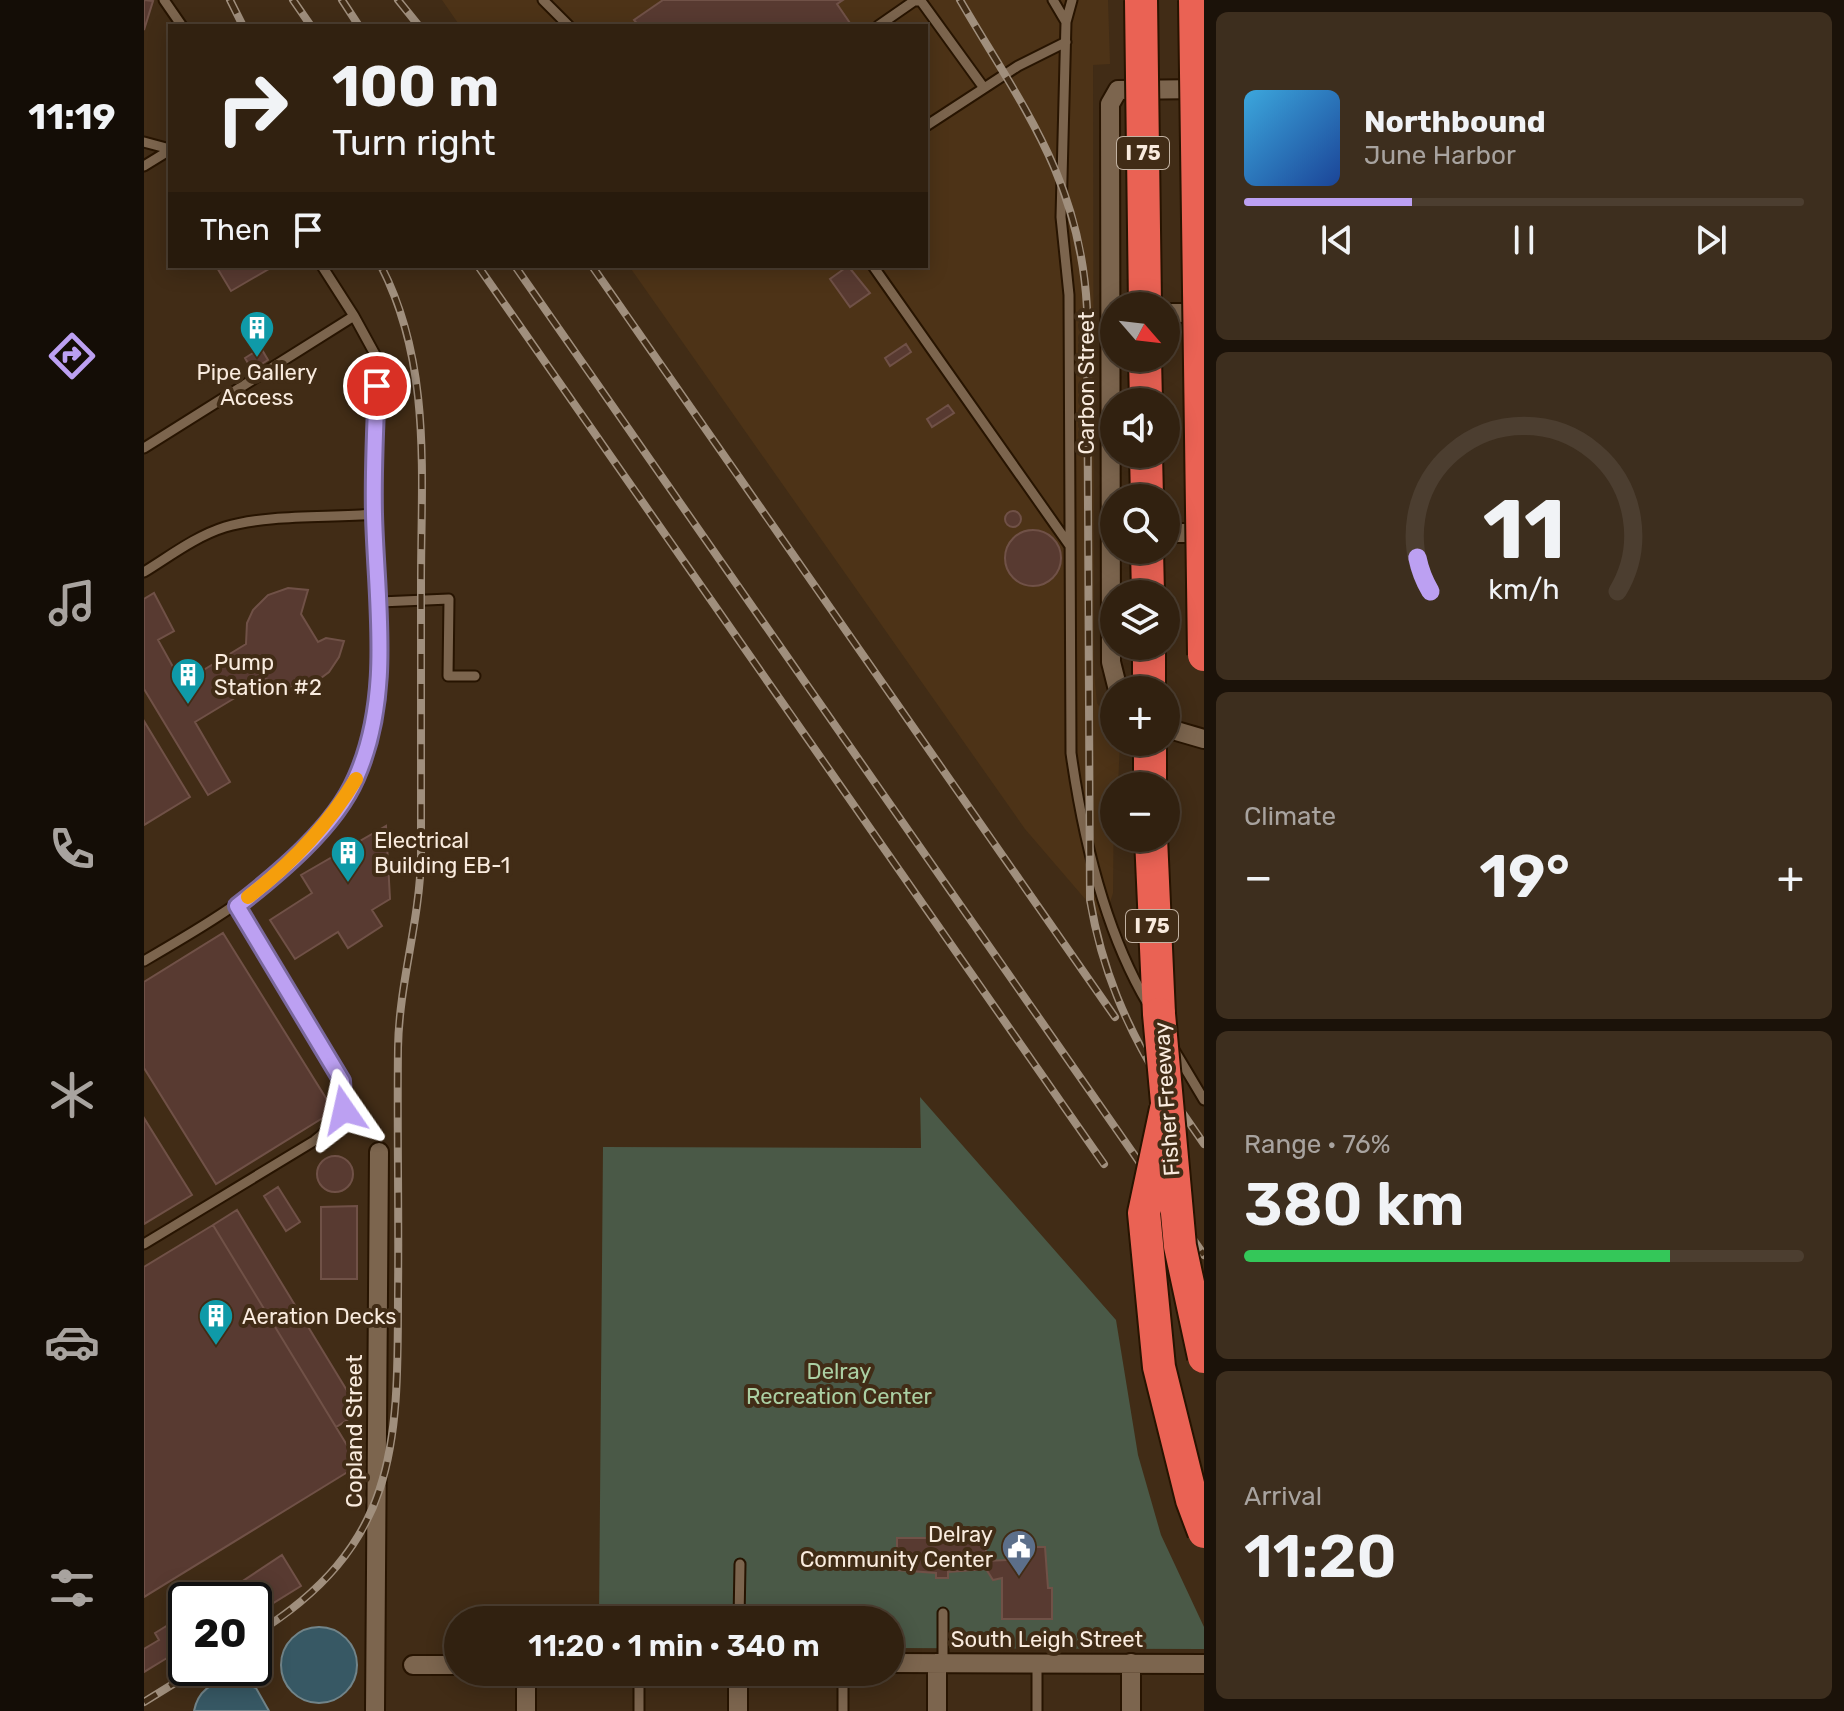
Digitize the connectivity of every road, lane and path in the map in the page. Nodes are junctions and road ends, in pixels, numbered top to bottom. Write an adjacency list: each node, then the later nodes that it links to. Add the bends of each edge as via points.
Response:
1 (164, 0): 8 (lane)
2 (543, 0): 9 (lane)
3 (1053, 0): 7 (lane)
4 (1072, 0): 7 (lane)
5 (1141, 0): 22 (highway, I 75, bridge)
6 (1195, 0): 36 (highway, I 75, bridge)
7 (1066, 22): 11 (lane)
8 (181, 24)
9 (567, 24)
10 (881, 24): 12 (lane, via 921,1)
11 (1066, 42): 12 (lane); 32 (lane, via 1061,217 1069,295)
12 (984, 88): 14 (lane)
13 (1204, 89): 21 (street, Carbon Street, via 1118,90 1110,104)
14 (928, 125)
15 (144, 142): 16 (lane)
16 (168, 149)
17 (168, 151): 18 (lane)
18 (144, 166)
19 (323, 268): 25 (lane)
20 (874, 268): 32 (lane)
21 (1112, 292)
22 (1145, 292)
23 (1180, 313): 24 (street)
24 (1204, 313)
25 (354, 316): 27 (lane); 29 (lane, via 377,358)
26 (1112, 372): 28 (street, Carbon Street)
27 (144, 448)
28 (1112, 484)
29 (374, 514): 34 (lane, via 226,527); 35 (lane)
30 (1180, 533): 31 (street)
31 (1204, 533)
32 (1070, 546): 44 (lane, via 1071,753 1078,803 1132,977)
33 (1112, 564): 38 (street, Carbon Street)
34 (144, 572)
35 (380, 602): 37 (lane, via 449,599 448,676); 42 (lane, via 377,699 371,738 355,781 280,872)
36 (1204, 655)
37 (475, 676)
38 (1114, 676)
39 (1180, 732): 40 (street)
40 (1204, 739)
41 (1151, 852): 45 (highway, Fisher Freeway / I 75, bridge)
42 (237, 906): 43 (lane); 47 (lane, via 342,1081 344,1110 314,1141)
43 (144, 961)
44 (1204, 1100)
45 (1166, 1109): 48 (highway, Fisher Freeway / I 75, bridge, via 1180,1246); 49 (highway, bridge, via 1144,1213 1159,1367)
46 (379, 1152): 64 (street, Copland Street)
47 (144, 1244)
48 (1204, 1357)
49 (1204, 1532)
50 (740, 1564): 51 (lane)
51 (739, 1606)
52 (943, 1613): 54 (lane)
53 (904, 1663): 54 (street, South Leigh Street)
54 (940, 1663): 55 (street, South Leigh Street); 69 (street)
55 (1037, 1663): 56 (street, South Leigh Street); 70 (lane)
56 (1131, 1663): 57 (street, South Leigh Street); 71 (street)
57 (1204, 1664)
58 (413, 1665): 59 (street)
59 (444, 1665)
60 (526, 1686): 65 (street)
61 (639, 1686): 66 (lane)
62 (738, 1686): 67 (street)
63 (843, 1686): 68 (lane)
64 (375, 1711)
65 (526, 1711)
66 (639, 1711)
67 (738, 1711)
68 (843, 1711)
69 (937, 1711)
70 (1037, 1711)
71 (1131, 1711)

